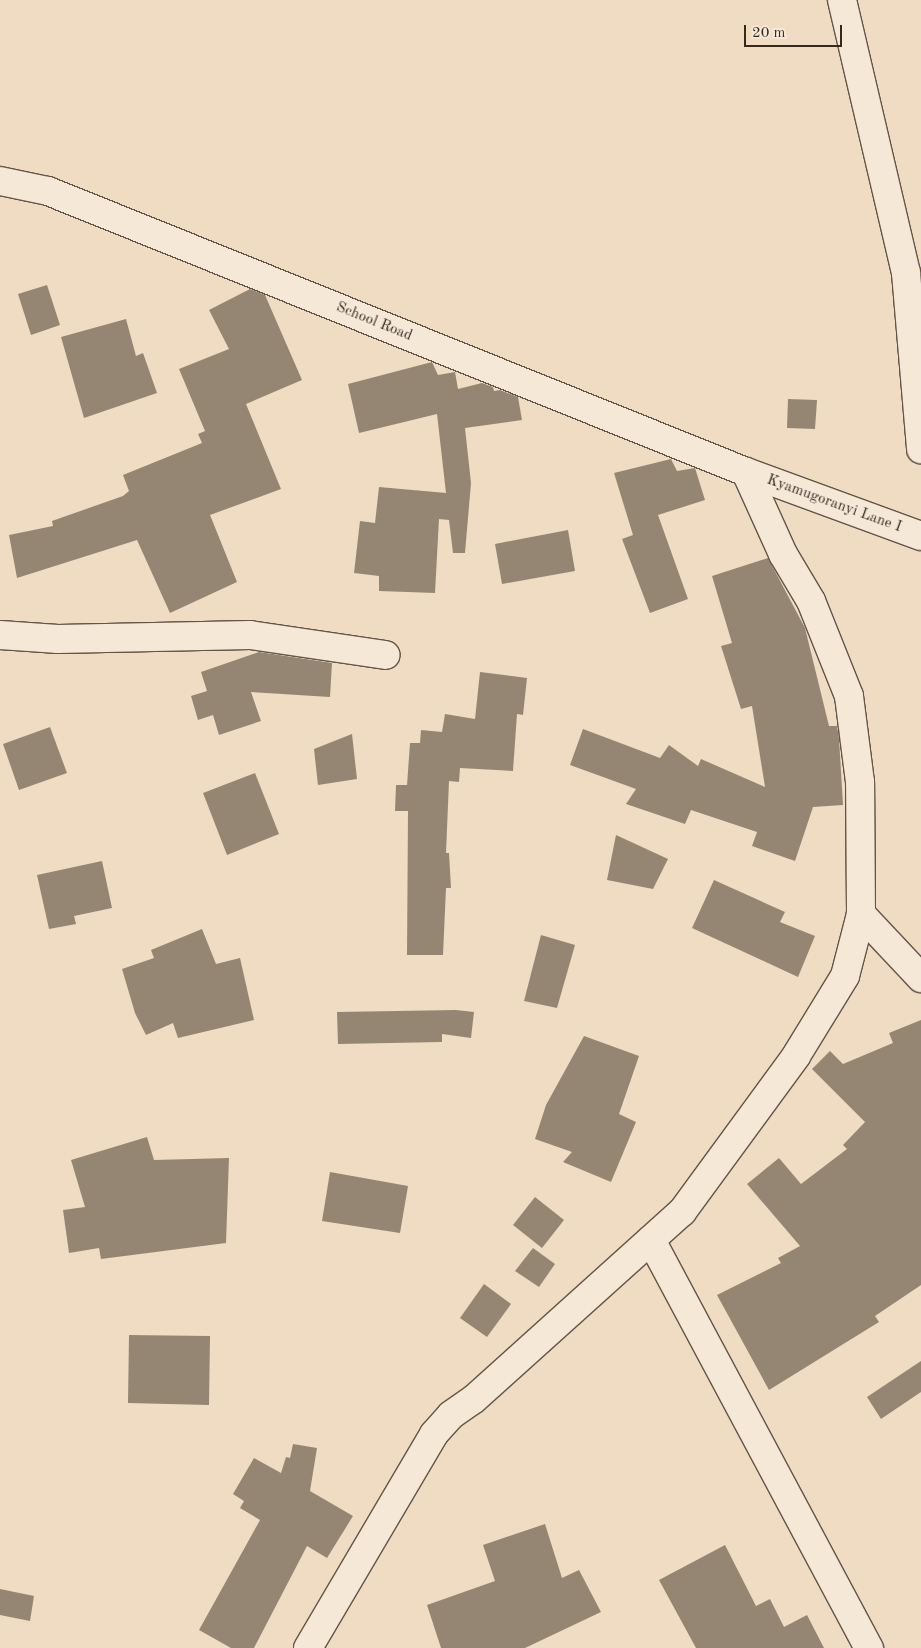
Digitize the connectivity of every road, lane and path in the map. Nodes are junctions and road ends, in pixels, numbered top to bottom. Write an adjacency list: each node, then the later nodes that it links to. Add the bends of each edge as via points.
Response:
1 (842, 0): 3 (street, via 906,272)
2 (0, 181): 4 (street, School Road, via 48,191)
3 (921, 449)
4 (746, 472): 5 (street, Kyamugoranyi Lane I); 8 (street, via 783,554 811,601 848,696 860,782)
5 (921, 536)
6 (0, 635): 7 (street, via 78,638 250,635)
7 (386, 655)
8 (861, 914): 9 (street); 10 (street, via 845,976 796,1056 682,1212)
9 (921, 978)
10 (651, 1240): 11 (street, via 474,1399 451,1415 434,1434); 12 (street)
11 (308, 1648)
12 (869, 1648)

